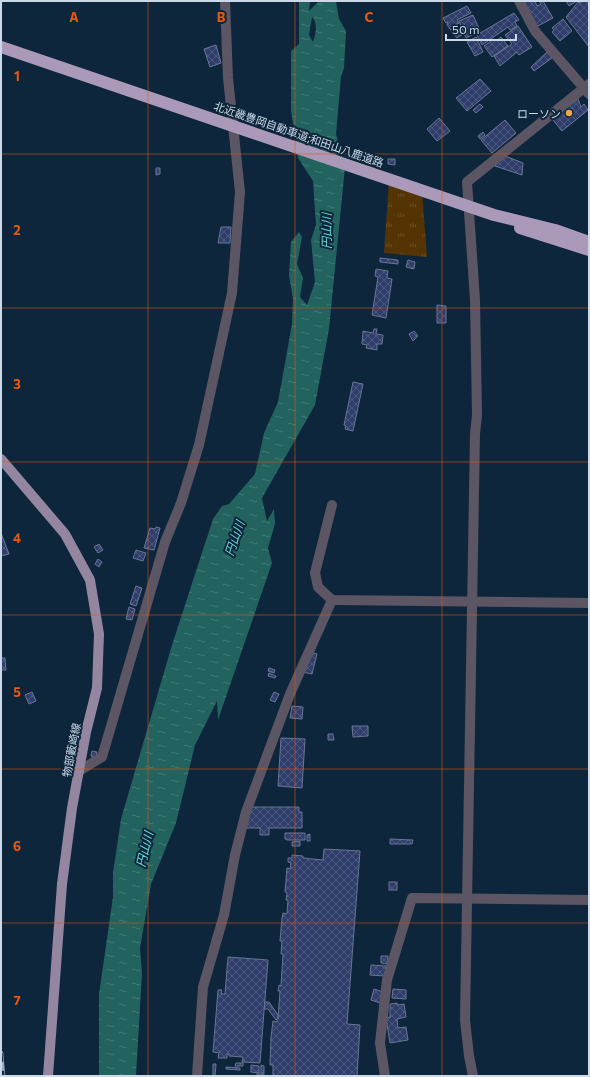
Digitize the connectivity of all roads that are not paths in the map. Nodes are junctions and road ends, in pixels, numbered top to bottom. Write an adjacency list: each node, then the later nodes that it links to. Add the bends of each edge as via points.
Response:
1 (225, 1): 13 (street, via 228,78 240,192 232,292 199,444 181,503 165,542 102,757)
2 (519, 1): 4 (street, via 535,31)
3 (1, 46): 5 (highway, 北近畿豊岡自動車道;和田山八鹿道路)
4 (587, 89): 11 (street, via 467,182 475,300 477,415)
5 (494, 215): 6 (highway, 北近畿豊岡自動車道;和田山八鹿道路); 7 (highway, via 522,229)
6 (589, 241)
7 (589, 250)
8 (1, 459): 13 (main road, 物部藪崎線, via 65,534 90,580 99,634 96,688)
9 (332, 505): 10 (street, via 314,573 318,587)
10 (332, 600): 11 (street); 17 (street, via 290,694 246,812 224,915 203,987)
11 (472, 601): 12 (street); 14 (street)
12 (589, 603)
13 (79, 771): 16 (main road, 物部藪崎線, via 62,884)
14 (468, 898): 15 (street); 18 (street, via 412,898 388,980 380,1043); 19 (street, via 465,1020)
15 (589, 900)
16 (48, 1076)
17 (197, 1076)
18 (385, 1076)
19 (474, 1076)

